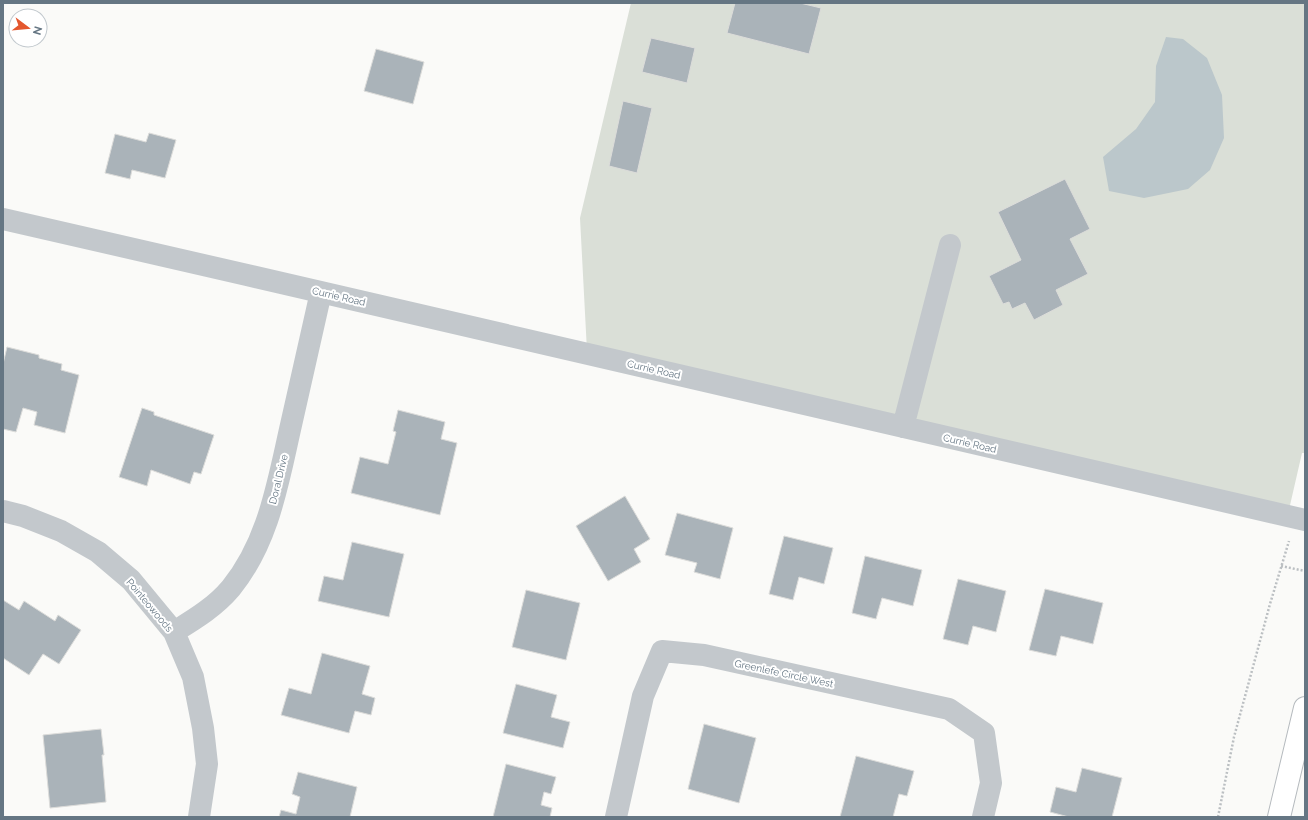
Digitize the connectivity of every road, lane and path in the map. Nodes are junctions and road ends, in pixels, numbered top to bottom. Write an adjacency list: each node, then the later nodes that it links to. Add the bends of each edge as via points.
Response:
1 (3, 219): 3 (street, Currie Road)
2 (950, 245): 4 (street)
3 (321, 292): 4 (street, Currie Road); 10 (street, Doral Drive, via 276,492 261,538 243,571 230,588 206,612)
4 (903, 427): 6 (street, Currie Road)
5 (3, 511): 10 (street, Pointeowoods, via 61,531 98,552 130,580)
6 (1305, 520)
7 (1286, 549): 8 (path)
8 (1281, 566): 9 (path); 15 (path, via 1234,737)
9 (1305, 571)
10 (174, 632): 12 (street, Pointeowoods, via 193,677 203,728 206,764)
11 (1305, 708): 16 (main road)
12 (199, 817)
13 (616, 817): 14 (street, Greenlefe Circle West, via 643,696 662,651 704,655 949,710 984,733 991,783)
14 (983, 817)
15 (1218, 817)
16 (1280, 817)

